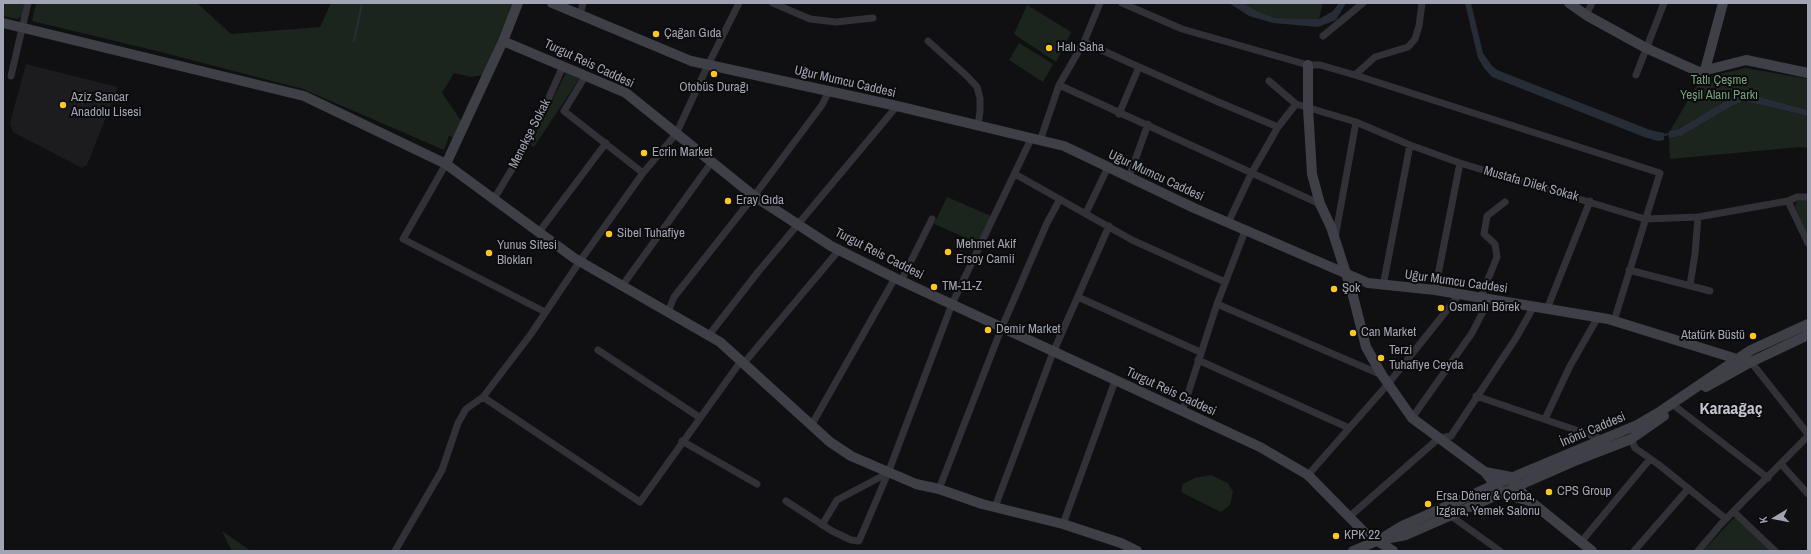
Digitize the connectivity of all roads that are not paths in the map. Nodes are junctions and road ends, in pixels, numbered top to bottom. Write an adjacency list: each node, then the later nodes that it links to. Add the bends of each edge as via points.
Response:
1 (28, 3): 19 (street)
2 (518, 3): 21 (street)
3 (552, 3): 15 (street, Uğur Mumcu Caddesi)
4 (584, 3): 15 (street)
5 (739, 3): 25 (street)
6 (772, 3): 17 (street, via 810,19 836,22)
7 (1100, 3): 23 (street)
8 (1122, 3): 27 (street, via 1182,29)
9 (1363, 3): 20 (street)
10 (1422, 3): 32 (street, via 1419,26 1415,38 1408,47 1375,57)
11 (1569, 3): 16 (street)
12 (1592, 3): 16 (street)
13 (1664, 3): 24 (street)
14 (1723, 3): 29 (street)
15 (580, 15): 25 (street, Uğur Mumcu Caddesi, via 691,61)
16 (1586, 15): 24 (street)
17 (873, 18)
18 (3, 23): 19 (street)
19 (22, 28): 34 (street); 52 (street, via 304,96)
20 (1323, 36)
21 (503, 41): 26 (street, Turgut Reis Caddesi); 52 (street)
22 (928, 41): 44 (street, via 977,87 980,98)
23 (1084, 42): 28 (street); 36 (street)
24 (1646, 48): 29 (street, via 1699,72); 33 (street)
25 (708, 65): 37 (street, Uğur Mumcu Caddesi); 46 (street)
26 (563, 66): 31 (street, Turgut Reis Caddesi); 60 (street, Menekşe Sokak, via 547,102)
27 (1308, 66): 32 (street, via 1320,65); 40 (street)
28 (1139, 67): 41 (street); 45 (street)
29 (1705, 70): 30 (street, via 1746,60)
30 (1808, 73)
31 (586, 75): 46 (street, Turgut Reis Caddesi, via 626,93); 48 (street, via 564,111)
32 (1355, 75): 69 (street, via 1660,173)
33 (1636, 75)
34 (11, 76)
35 (1269, 81): 38 (street, Mustafa Dilek Sokak)
36 (1059, 86): 41 (street); 47 (street)
37 (829, 91): 39 (street, Uğur Mumcu Caddesi); 58 (street, via 822,105)
38 (1296, 104): 40 (street, Mustafa Dilek Sokak); 45 (street)
39 (896, 106): 44 (street, Uğur Mumcu Caddesi); 71 (street)
40 (1308, 108): 42 (street, Mustafa Dilek Sokak); 65 (street, via 1312,174)
41 (1119, 114): 43 (street)
42 (1356, 122): 49 (street, Mustafa Dilek Sokak); 75 (street)
43 (1148, 124): 56 (street); 57 (street)
44 (978, 125): 47 (street, Uğur Mumcu Caddesi)
45 (1278, 127): 56 (street)
46 (676, 134): 50 (street, Turgut Reis Caddesi); 54 (street)
47 (1035, 140): 53 (street, Uğur Mumcu Caddesi, via 1064,146); 55 (street)
48 (606, 143): 54 (street); 74 (street)
49 (1410, 145): 51 (street, Mustafa Dilek Sokak); 85 (street)
50 (711, 163): 58 (street, Turgut Reis Caddesi); 84 (street)
51 (1460, 163): 62 (street, Mustafa Dilek Sokak); 86 (street)
52 (446, 164): 60 (street); 95 (street, via 403,239)
53 (1108, 167): 57 (street, Uğur Mumcu Caddesi); 66 (street)
54 (643, 173): 78 (street)
55 (1015, 174): 61 (street); 91 (street)
56 (1251, 174): 65 (street); 70 (street)
57 (1129, 177): 70 (street, Uğur Mumcu Caddesi)
58 (754, 196): 71 (street, Turgut Reis Caddesi); 96 (street, via 674,297)
59 (1808, 197): 64 (street, Mustafa Dilek Sokak, via 1797,197)
60 (494, 199): 74 (street)
61 (1060, 199): 66 (street); 100 (street)
62 (1590, 201): 69 (street, Mustafa Dilek Sokak); 94 (street)
63 (1505, 202): 90 (street, via 1487,216 1484,234 1495,244 1497,257)
64 (1788, 202): 67 (street, Mustafa Dilek Sokak); 76 (street)
65 (1320, 204): 75 (street)
66 (1086, 213): 72 (street)
67 (1698, 217): 69 (street, Mustafa Dilek Sokak); 83 (street)
68 (932, 219): 81 (street)
69 (1645, 219): 79 (street)
70 (1228, 223): 73 (street, Uğur Mumcu Caddesi)
71 (798, 224): 77 (street, Turgut Reis Caddesi); 101 (street)
72 (1109, 226): 82 (street, via 1132,240); 89 (street)
73 (1245, 231): 80 (street, Uğur Mumcu Caddesi); 82 (street)
74 (539, 232): 78 (street)
75 (1335, 241): 80 (street)
76 (1808, 243)
77 (839, 250): 81 (street, Turgut Reis Caddesi); 108 (street)
78 (580, 261): 84 (street); 95 (street)
79 (1630, 270): 83 (street); 98 (street)
80 (1346, 274): 85 (street, Uğur Mumcu Caddesi); 110 (street, via 1366,348)
81 (898, 280): 91 (street, Turgut Reis Caddesi); 120 (street)
82 (1225, 282): 92 (street)
83 (1690, 285): 87 (street)
84 (622, 286): 96 (street)
85 (1383, 286): 86 (street, Uğur Mumcu Caddesi)
86 (1435, 290): 88 (street, Uğur Mumcu Caddesi)
87 (1710, 291)
88 (1459, 296): 90 (street, Uğur Mumcu Caddesi); 112 (street)
89 (1078, 297): 104 (street); 105 (street)
90 (1484, 299): 93 (street, Uğur Mumcu Caddesi); 118 (street, via 1472,333)
91 (952, 304): 100 (street, Turgut Reis Caddesi); 129 (street)
92 (1217, 304): 105 (street); 110 (street)
93 (1534, 306): 94 (street, Uğur Mumcu Caddesi); 113 (street, via 1516,338)
94 (1547, 309): 97 (street, Uğur Mumcu Caddesi)
95 (544, 312): 114 (street, via 531,334)
96 (668, 312): 101 (street)
97 (1598, 317): 98 (street, Uğur Mumcu Caddesi); 119 (street, via 1570,366)
98 (1614, 321): 106 (street, Uğur Mumcu Caddesi)
99 (1808, 324): 106 (street, İnönü Caddesi)
100 (1002, 327): 104 (street, Turgut Reis Caddesi); 137 (street)
101 (709, 335): 108 (street)
102 (1808, 335): 109 (street, İnönü Caddesi)
103 (598, 350): 117 (street)
104 (1053, 352): 111 (street, Turgut Reis Caddesi); 143 (street)
105 (1200, 352): 107 (street)
106 (1737, 359): 109 (street, Uğur Mumcu Caddesi); 125 (street, İnönü Caddesi, via 1661,411)
107 (1198, 360): 116 (street); 121 (street)
108 (742, 362): 117 (street); 120 (street)
109 (1751, 362): 115 (street, İnönü Caddesi); 122 (street)
110 (1382, 375): 112 (street)
111 (1115, 381): 116 (street, Turgut Reis Caddesi); 148 (street)
112 (1388, 384): 118 (street); 121 (street)
113 (1476, 396): 119 (street); 123 (street, via 1451,436)
114 (483, 397): 126 (street, via 640,502); 152 (street, via 466,409 458,423 442,470)
115 (1676, 407): 124 (street, İnönü Caddesi); 133 (street)
116 (1182, 412): 131 (street, Turgut Reis Caddesi, via 1260,447)
117 (699, 417): 126 (street)
118 (1412, 418): 123 (street)
119 (1545, 419): 125 (street)
120 (811, 426): 129 (street, via 851,456)
121 (1349, 428): 131 (street)
122 (1808, 435): 128 (street)
123 (1439, 438): 130 (street); 145 (street)
124 (1631, 439): 127 (street, via 1635,448); 136 (street, İnönü Caddesi)
125 (1605, 440): 132 (street, İnönü Caddesi)
126 (682, 441): 134 (street)
127 (1650, 458): 138 (street); 151 (street)
128 (1781, 464): 133 (street); 140 (street)
129 (888, 472): 137 (street, via 916,484); 149 (street, via 837,500); 149 (street, via 858,541)
130 (1485, 472): 132 (street); 135 (street)
131 (1308, 475): 145 (street, Turgut Reis Caddesi)
132 (1511, 477): 135 (street, İnönü Caddesi); 136 (street)
133 (1768, 478): 144 (street)
134 (757, 484)
135 (1494, 485): 139 (street); 150 (street, İnönü Caddesi, via 1402,526)
136 (1517, 487): 139 (street, İnönü Caddesi); 142 (street)
137 (939, 489): 143 (street)
138 (1688, 489): 147 (street); 158 (street)
139 (1502, 494): 142 (street); 146 (street, İnönü Caddesi)
140 (1808, 494)
141 (786, 501): 149 (street)
142 (1530, 501): 151 (street)
143 (995, 507): 148 (street)
144 (1734, 512): 147 (street); 160 (street)
145 (1349, 516): 150 (street, Turgut Reis Caddesi, via 1364,532)
146 (1451, 516): 150 (street, İnönü Caddesi, via 1406,535); 156 (street)
147 (1726, 519): 159 (street)
148 (1063, 524): 153 (street, via 1121,543)
149 (822, 525)
150 (1379, 540): 154 (street, İnönü Caddesi); 155 (street, Turgut Reis Caddesi)
151 (1581, 542): 157 (street)
152 (395, 551)
153 (1137, 551)
154 (1353, 551)
155 (1393, 551)
156 (1500, 551)
157 (1592, 551)
158 (1634, 551)
159 (1698, 551)
160 (1774, 551)

